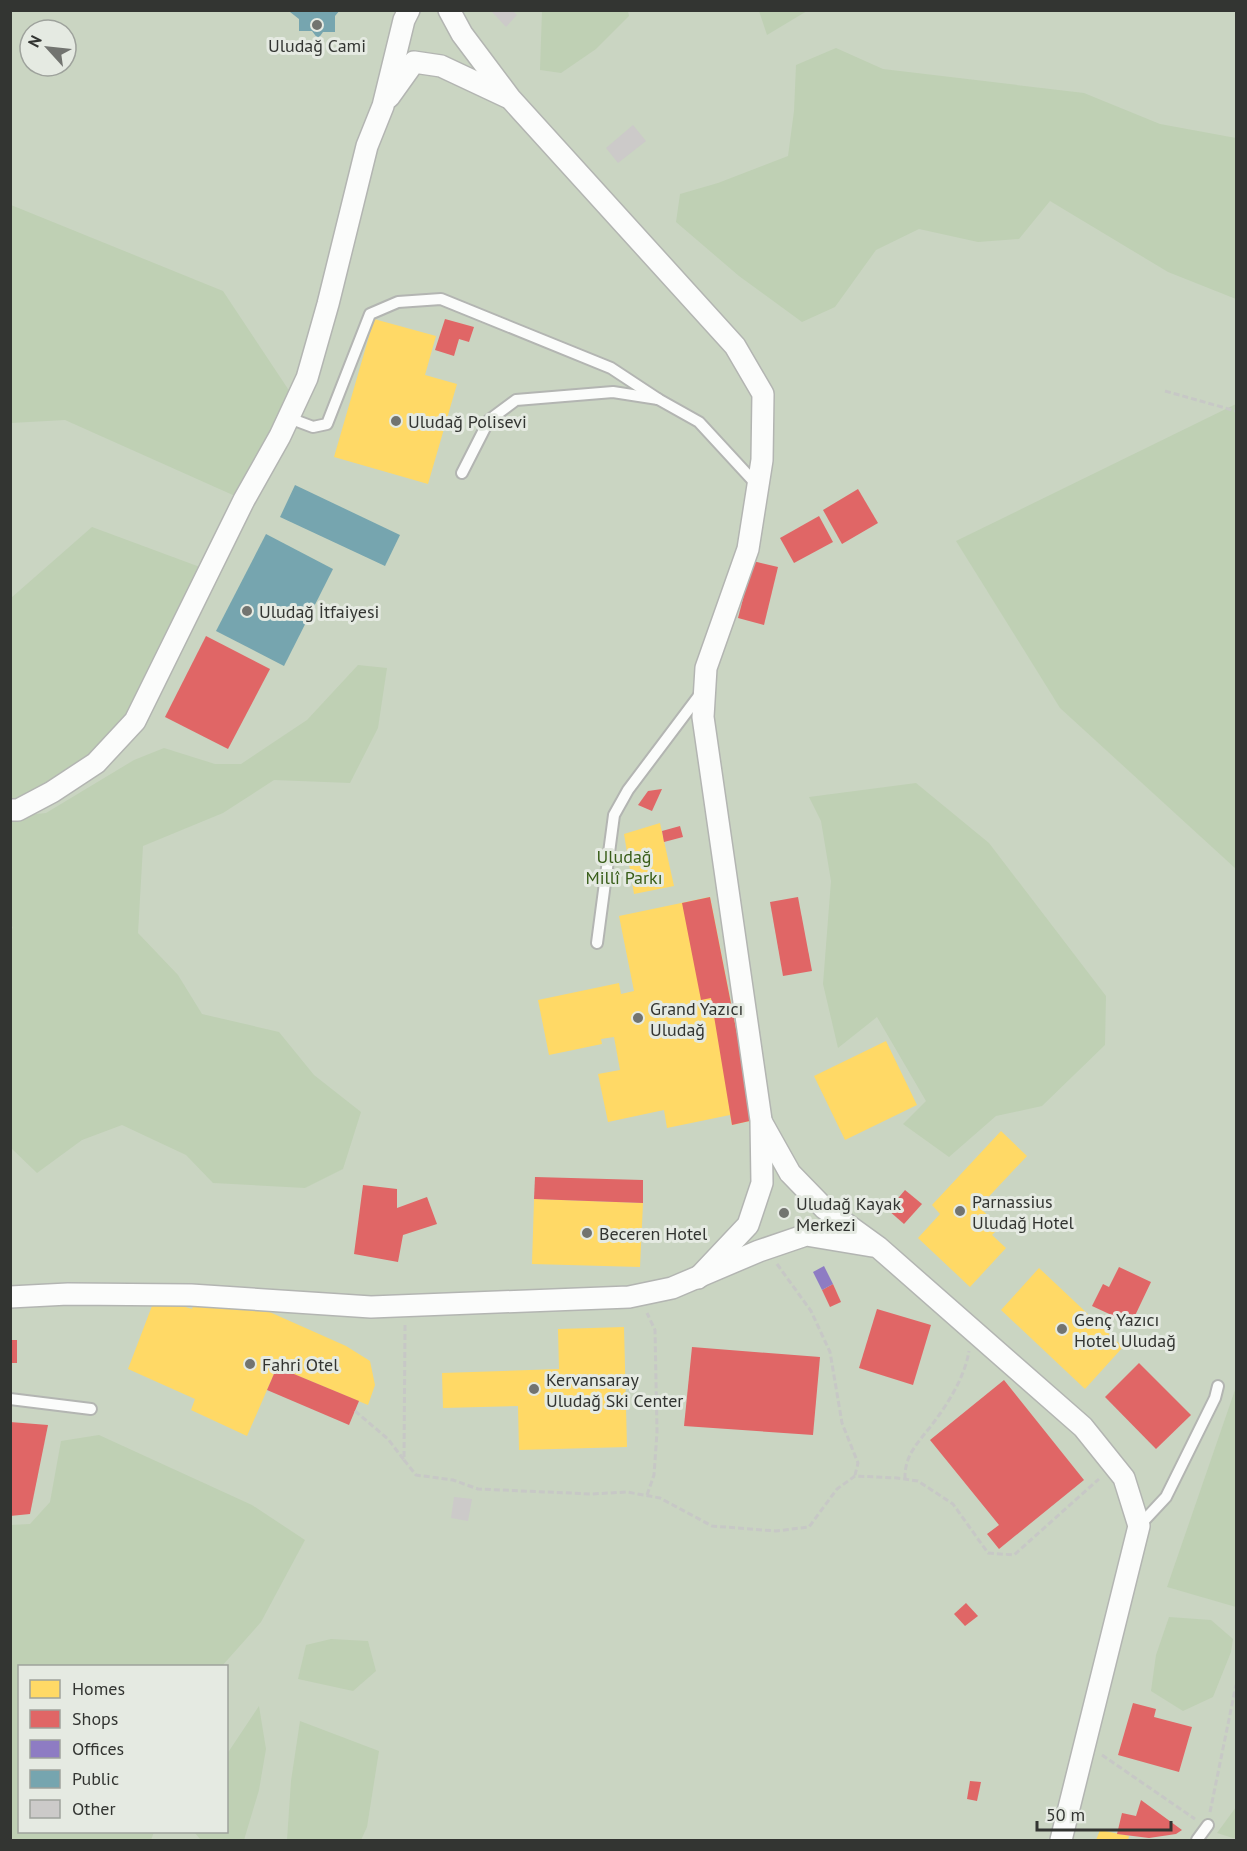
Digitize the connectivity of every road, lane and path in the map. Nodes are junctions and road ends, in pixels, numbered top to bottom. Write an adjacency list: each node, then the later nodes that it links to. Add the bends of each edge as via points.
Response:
1 (409, 10): 4 (street)
2 (449, 10): 3 (street)
3 (510, 98): 4 (street, via 441,66 414,62); 10 (street, via 735,346 763,394)
4 (383, 106): 8 (street, via 367,146 307,378)
5 (1165, 391): 7 (path)
6 (658, 399): 8 (lane, via 611,368 441,299 398,302 370,314 327,424 313,428); 9 (lane, via 613,392 516,400 489,420); 10 (lane, via 699,422)
7 (1236, 411)
8 (289, 418): 12 (street, via 208,570 135,722 96,763 52,792 18,810)
9 (462, 473)
10 (758, 486): 11 (street, via 748,549 706,668)
11 (705, 688): 13 (lane, via 628,790 614,815); 14 (street, via 703,717)
12 (10, 810)
13 (597, 943)
14 (761, 1120): 15 (street, via 790,1173 824,1208); 17 (street, via 762,1183 748,1225)
15 (878, 1247): 16 (street, via 806,1235); 21 (street)
16 (765, 1248): 17 (street); 28 (path, via 811,1311 830,1352 842,1423 858,1463)
17 (698, 1278): 18 (street)
18 (639, 1295): 20 (street); 30 (path, via 655,1330 657,1432 654,1475)
19 (10, 1297): 20 (street, via 68,1293 191,1295)
20 (404, 1306): 26 (path)
21 (970, 1328): 27 (street, via 1083,1427); 29 (path, via 969,1354 959,1382 913,1448)
22 (1218, 1386): 31 (lane, via 1166,1497)
23 (10, 1399): 24 (lane)
24 (91, 1409)
25 (355, 1411): 26 (path, via 388,1439)
26 (404, 1460): 30 (path, via 416,1475 453,1480 478,1489)
27 (1114, 1466): 29 (path, via 1014,1555 988,1553 953,1504 918,1481); 31 (street, via 1124,1478)
28 (855, 1476): 29 (path); 30 (path, via 837,1489 809,1527 776,1531 712,1526)
29 (905, 1479)
30 (647, 1495)
31 (1138, 1526): 33 (street)
32 (1236, 1685): 34 (path)
33 (1083, 1742): 34 (path, via 1186,1815); 35 (street)
34 (1208, 1826): 36 (lane)
35 (1061, 1840)
36 (1197, 1840)

